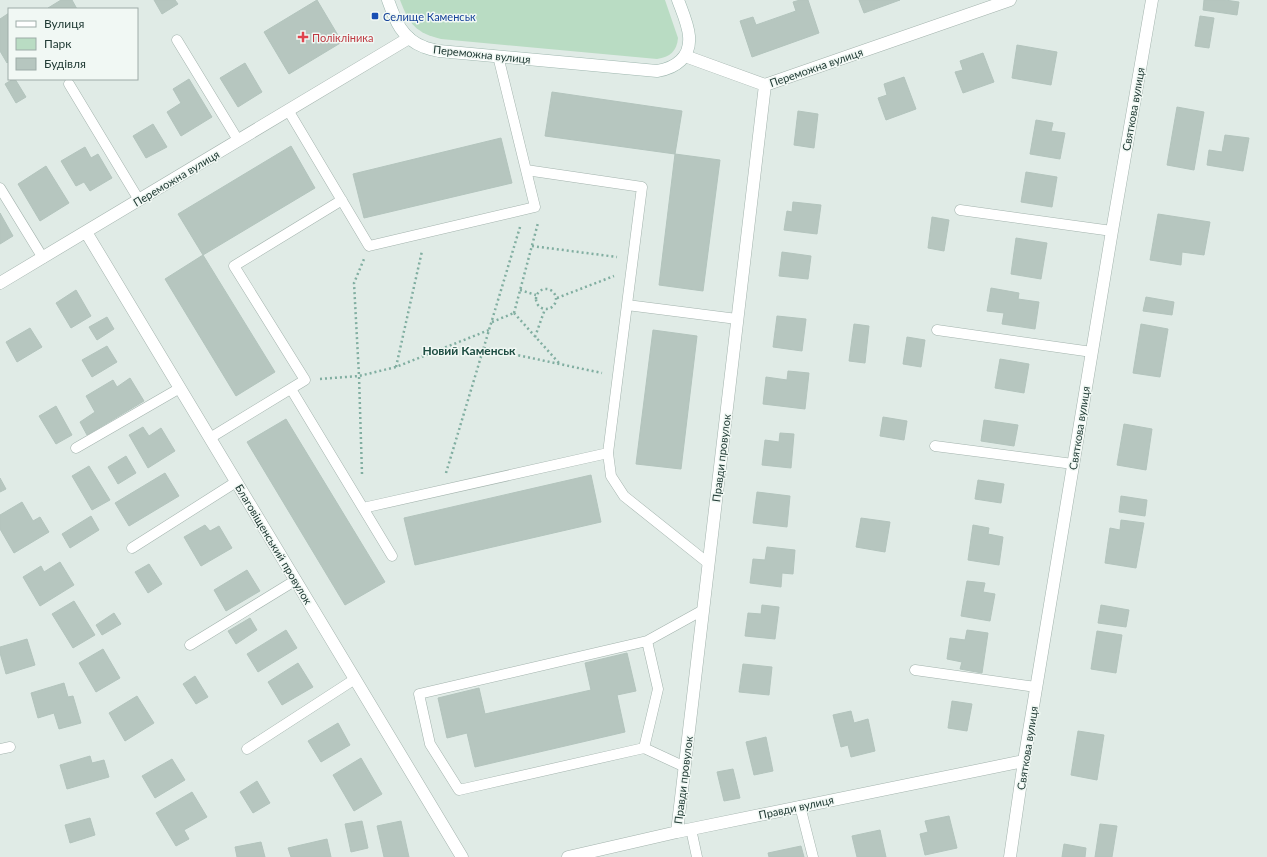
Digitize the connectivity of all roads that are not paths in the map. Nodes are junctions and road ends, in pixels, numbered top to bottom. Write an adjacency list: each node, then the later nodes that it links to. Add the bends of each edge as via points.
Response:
1 (388, 0): 5 (street, via 398,25)
2 (678, 0): 8 (street, via 689,36 689,47)
3 (1010, 0): 10 (street, Переможна вулиця)
4 (1152, 0): 18 (street, Святкова вулиця)
5 (409, 38): 7 (street, Переможна вулиця, via 423,47 439,51); 11 (street, Переможна вулиця)
6 (177, 40): 12 (lane)
7 (498, 56): 8 (street, Переможна вулиця, via 657,71 668,70); 13 (lane)
8 (685, 56): 10 (street, Переможна вулиця)
9 (69, 84): 15 (lane)
10 (765, 85): 23 (street, Правди провулок)
11 (288, 110): 12 (street, Переможна вулиця); 16 (lane)
12 (238, 140): 15 (street, Переможна вулиця)
13 (526, 170): 16 (lane, via 534,207 369,246); 22 (lane, via 642,187)
14 (0, 188): 20 (lane)
15 (139, 200): 19 (street, Переможна вулиця)
16 (342, 200): 27 (lane, via 234,266 304,380)
17 (960, 210): 18 (lane)
18 (1112, 231): 25 (street, Святкова вулиця)
19 (86, 232): 20 (street, Переможна вулиця); 26 (street, Благовіщенський провулок)
20 (43, 258): 21 (street, Переможна вулиця)
21 (0, 283)
22 (627, 305): 23 (lane); 31 (lane)
23 (737, 319): 37 (street, Правди провулок)
24 (937, 330): 25 (lane)
25 (1092, 352): 32 (street, Святкова вулиця)
26 (180, 388): 28 (street, Благовіщенський провулок); 30 (lane)
27 (291, 389): 28 (lane); 34 (lane)
28 (210, 438): 33 (street, Благовіщенський провулок)
29 (935, 446): 32 (lane)
30 (76, 448)
31 (608, 453): 34 (lane); 37 (lane, via 611,476 624,496)
32 (1073, 464): 44 (street, Святкова вулиця)
33 (236, 482): 35 (lane); 38 (street, Благовіщенський провулок)
34 (363, 508): 36 (lane)
35 (132, 548)
36 (392, 556)
37 (708, 564): 39 (street, Правди провулок)
38 (296, 580): 41 (lane); 43 (street, Благовіщенський провулок)
39 (703, 610): 40 (lane); 50 (street, Правди провулок)
40 (647, 641): 46 (lane, via 658,689); 46 (lane, via 418,694 430,744 459,790)
41 (190, 645)
42 (916, 670): 44 (lane)
43 (355, 679): 48 (lane); 55 (street, Благовіщенський провулок)
44 (1036, 687): 49 (street, Святкова вулиця)
45 (10, 746): 47 (lane)
46 (644, 748): 50 (lane)
47 (0, 749)
48 (247, 749)
49 (1024, 761): 51 (street, Правди вулиця); 58 (street, Святкова вулиця)
50 (685, 767): 53 (street, Правди провулок)
51 (800, 806): 52 (street, Правди вулиця); 57 (lane)
52 (691, 829): 53 (street, Правди вулиця); 56 (lane)
53 (677, 832): 54 (street, Правди вулиця)
54 (576, 856)
55 (462, 857)
56 (697, 857)
57 (813, 857)
58 (1010, 857)

